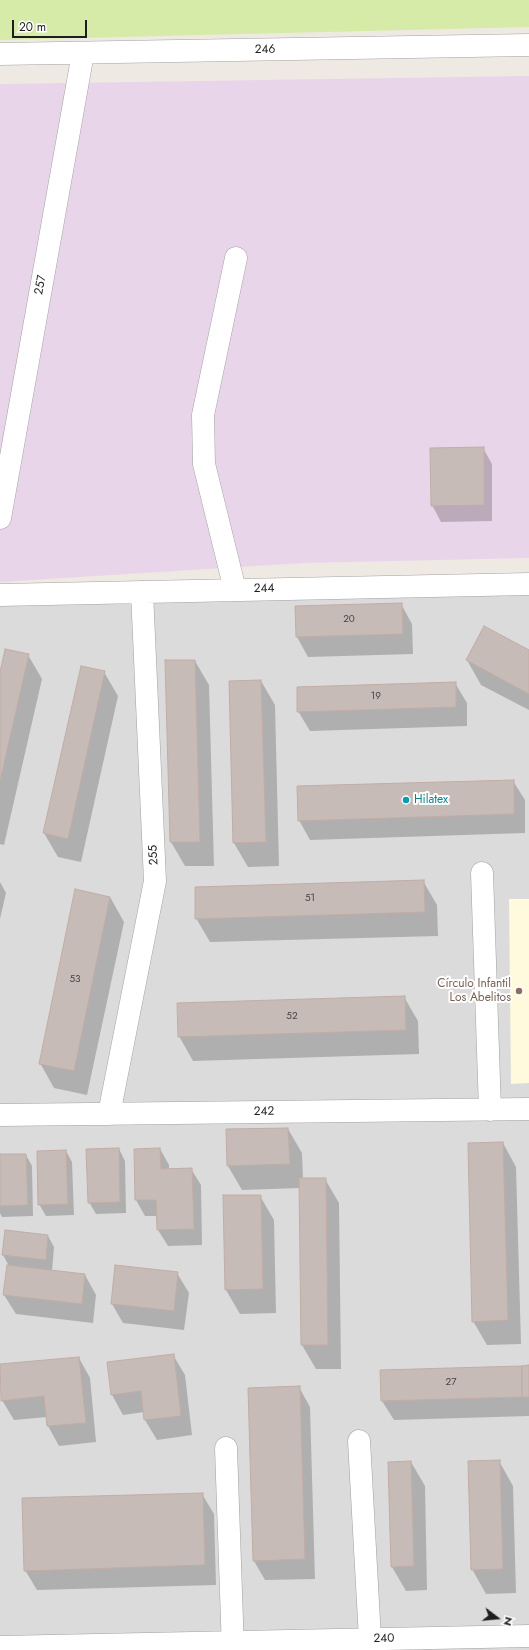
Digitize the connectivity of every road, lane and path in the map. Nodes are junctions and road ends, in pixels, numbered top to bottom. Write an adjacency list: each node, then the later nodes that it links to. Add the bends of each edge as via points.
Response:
1 (529, 45): 2 (street, 246)
2 (83, 53): 3 (street, 246); 5 (street, 257)
3 (0, 54)
4 (236, 258): 7 (street, via 203,415 204,464)
5 (0, 518)
6 (528, 585): 7 (street, 244)
7 (235, 590): 8 (street, 244)
8 (142, 592): 9 (street, 244); 13 (street, 255, via 155,881)
9 (0, 595)
10 (482, 872): 12 (street)
11 (529, 1109): 12 (street, 242)
12 (490, 1110): 13 (street, 242)
13 (109, 1114): 14 (street, 242)
14 (0, 1115)
15 (359, 1440): 18 (street)
16 (226, 1448): 19 (street)
17 (529, 1636): 18 (street, 240)
18 (370, 1639): 19 (street, 240)
19 (233, 1646): 20 (street, 240)
20 (0, 1647)

